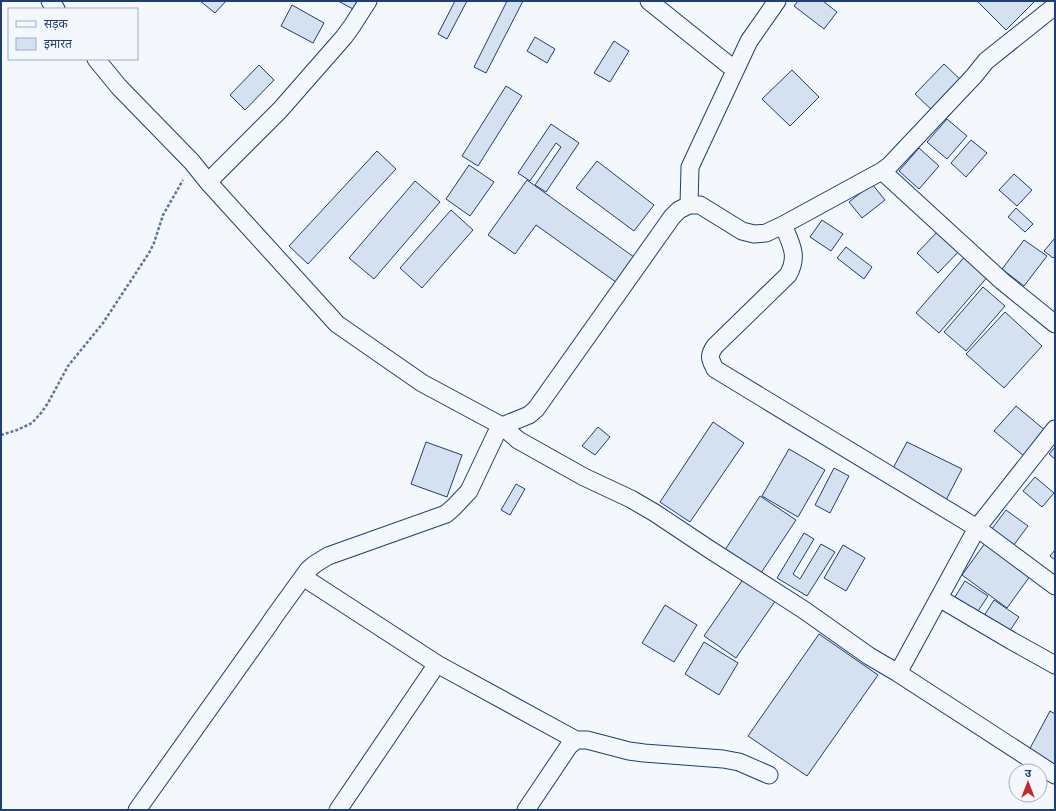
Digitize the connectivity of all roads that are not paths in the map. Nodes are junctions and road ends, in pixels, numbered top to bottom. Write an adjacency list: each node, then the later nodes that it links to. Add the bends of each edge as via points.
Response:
1 (368, 1): 8 (street, via 348,31 280,110)
2 (649, 1): 6 (street)
3 (777, 1): 6 (street, via 749,41)
4 (1055, 6): 7 (street, via 986,62)
5 (97, 60): 8 (street)
6 (735, 70): 9 (street, via 690,167)
7 (882, 172): 10 (street); 11 (street, via 1002,281)
8 (208, 182): 12 (street, via 337,324 422,383)
9 (689, 205): 10 (street, via 700,205 742,231 754,234 766,234); 12 (street, via 672,217 536,409 529,415)
10 (783, 225): 14 (street, via 794,258 788,276 715,346 710,353 710,360 716,369)
11 (1055, 324)
12 (502, 426): 15 (street, via 493,438 469,491 446,514 328,556 315,564); 20 (street, via 518,440 655,513)
13 (1055, 429): 14 (street)
14 (977, 528): 16 (street); 17 (street)
15 (303, 577): 18 (street); 24 (street)
16 (1055, 586)
17 (939, 598): 19 (street); 20 (street)
18 (436, 664): 21 (street); 25 (street)
19 (1055, 665)
20 (898, 673): 23 (street)
21 (576, 740): 22 (street, via 587,740 636,752 723,759 739,762); 26 (street, via 569,746)
22 (768, 775)
23 (1055, 775)
24 (137, 810)
25 (338, 810)
26 (526, 810)

